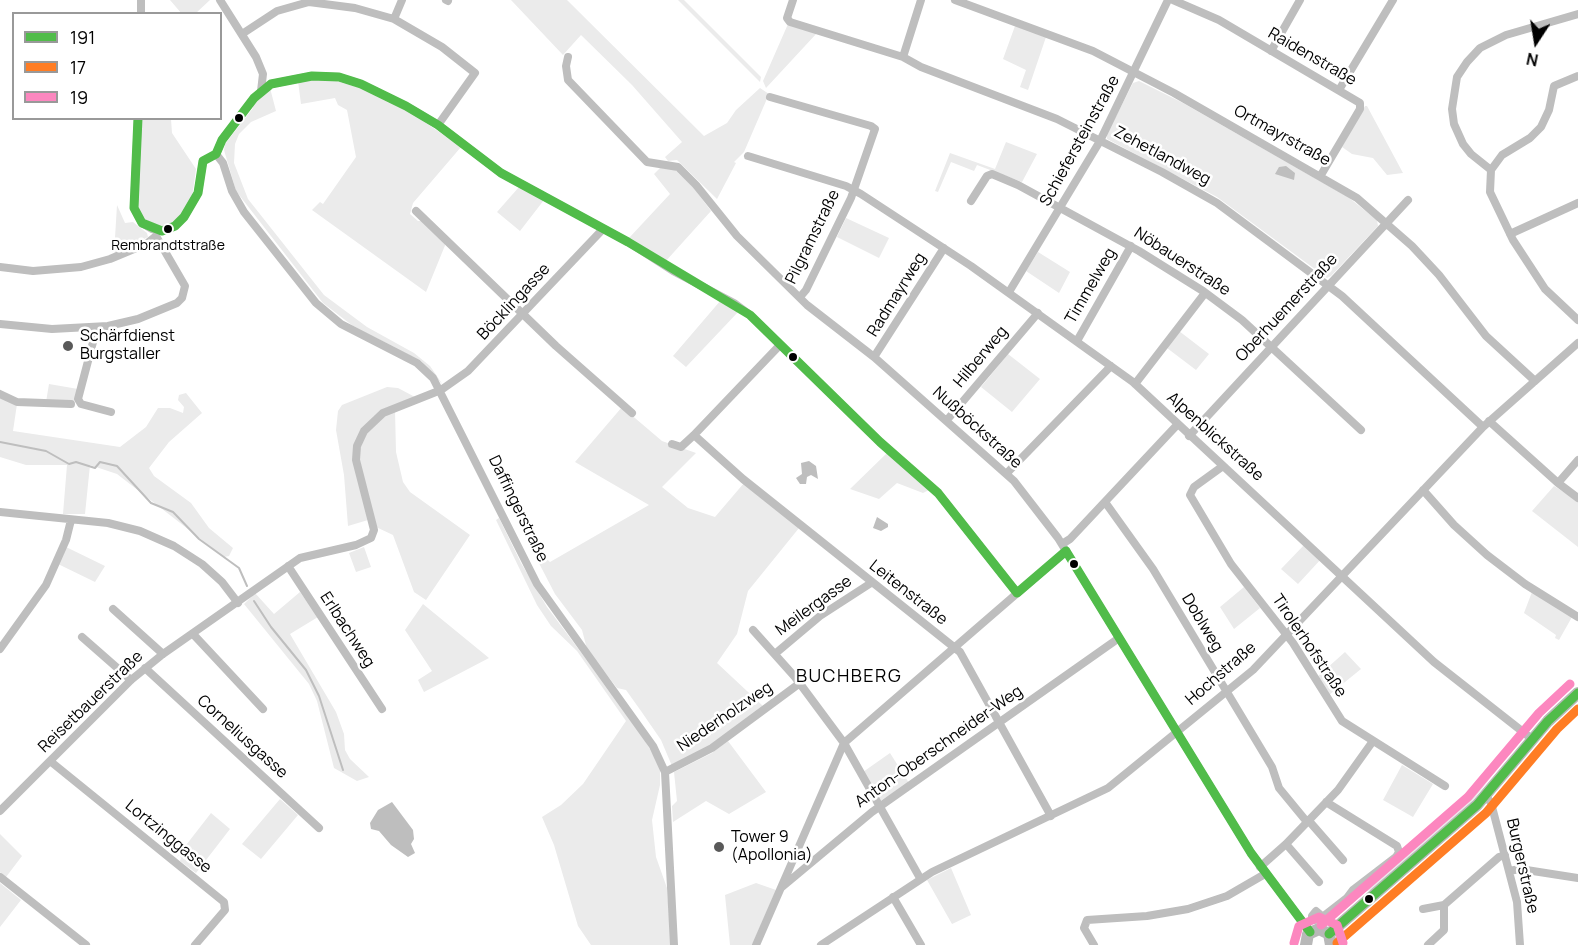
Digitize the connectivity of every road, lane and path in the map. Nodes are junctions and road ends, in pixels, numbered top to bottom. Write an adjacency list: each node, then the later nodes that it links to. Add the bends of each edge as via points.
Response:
1 (220, 0): 13 (street)
2 (402, 0): 12 (street)
3 (793, 0): 16 (street, Zehetlandweg, via 787,18 790,22)
4 (921, 0): 16 (street)
5 (955, 0): 17 (street, Ortmayrstraße, via 1078,44)
6 (1168, 0): 17 (street, Schiefersteinstraße)
7 (1173, 0): 14 (street, Raidenstraße, via 1219,20)
8 (1300, 0): 14 (street)
9 (1393, 0): 21 (street)
10 (309, 1): 12 (street); 13 (street, via 277,10)
11 (1578, 14): 29 (street, via 1491,41 1462,70 1452,97 1455,124 1467,150)
12 (394, 19): 25 (street, via 442,47 475,73)
13 (242, 34): 18 (street)
14 (1271, 51): 21 (street, Raidenstraße)
15 (568, 57): 47 (street, Nußböckstraße, via 568,80 646,162 678,167 737,236)
16 (903, 57): 26 (street, Zehetlandweg, via 1058,119)
17 (1134, 72): 26 (street, Schiefersteinstraße); 30 (street, Ortmayrstraße)
18 (263, 74): 20 (street); 22 (street)
19 (1578, 76): 29 (street, via 1554,86 1541,127 1502,155)
20 (277, 82): 22 (street); 25 (street, via 312,76 345,78)
21 (1339, 90): 30 (street, Raidenstraße, via 1361,107)
22 (261, 91): 27 (street, via 222,140)
23 (770, 98): 31 (street, via 876,129)
24 (138, 120): 39 (street, via 134,208 142,223)
25 (438, 125): 38 (street, via 501,173)
26 (1100, 141): 35 (street, Schiefersteinstraße); 44 (street, Zehetlandweg, via 1217,203)
27 (216, 154): 39 (street, via 203,161 196,198 184,217); 61 (street, Daffingerstraße, via 244,212 315,303 354,331 423,368)
28 (748, 156): 31 (street, Alpenblickstraße)
29 (1491, 170): 40 (street, via 1490,192)
30 (1321, 175): 37 (street, Ortmayrstraße)
31 (854, 190): 42 (street, Alpenblickstraße); 47 (street, Pilgramstraße)
32 (1408, 200): 37 (street, Oberhuemerstraße)
33 (971, 201): 35 (street, Nöbauerstraße, via 992,174)
34 (1578, 202): 40 (street)
35 (1061, 209): 41 (street, Nöbauerstraße); 45 (street, Schiefersteinstraße)
36 (416, 211): 49 (street)
37 (1387, 223): 44 (street, Oberhuemerstraße); 59 (street, Ortmayrstraße, via 1439,275 1486,336)
38 (603, 229): 49 (street, Böcklingasse); 55 (street, via 673,272 734,303)
39 (156, 233): 43 (street, via 146,244 110,260 81,267 33,271); 52 (street, via 184,284 182,298 138,319)
40 (1510, 234): 50 (street, via 1545,289)
41 (1131, 246): 46 (street, Nöbauerstraße); 53 (street, Timmelweg)
42 (945, 248): 45 (street, Alpenblickstraße); 57 (street, Radmayrweg)
43 (0, 267)
44 (1328, 285): 56 (street, Oberhuemerstraße); 67 (street, Zehetlandweg)
45 (1009, 292): 48 (street, Alpenblickstraße)
46 (1205, 293): 56 (street, Nöbauerstraße); 60 (street)
47 (800, 297): 57 (street, Nußböckstraße)
48 (1038, 313): 53 (street, Alpenblickstraße); 66 (street, Hilberweg)
49 (523, 314): 61 (street, Böcklingasse, via 468,371); 65 (street)
50 (1578, 320)
51 (0, 324): 52 (street, via 52,329)
52 (98, 327): 64 (street, via 78,399 81,404)
53 (1077, 341): 58 (street, Alpenblickstraße)
54 (1578, 343): 59 (street, Hochstraße)
55 (779, 346): 70 (street); 86 (street, via 938,494)
56 (1271, 348): 69 (street, Nöbauerstraße); 71 (street, Oberhuemerstraße)
57 (874, 357): 66 (street, Nußböckstraße)
58 (1111, 366): 60 (street, Alpenblickstraße); 75 (street)
59 (1535, 381): 67 (street, Hochstraße)
60 (1135, 384): 68 (street, Alpenblickstraße)
61 (441, 390): 83 (street, via 383,413 362,435 356,460 374,530 372,537 356,545 308,555); 112 (street, Daffingerstraße, via 537,584 639,723)
62 (0, 394): 63 (street, via 17,402)
63 (70, 404)
64 (111, 412)
65 (632, 413)
66 (947, 420): 75 (street, Nußböckstraße)
67 (1486, 424): 76 (street, Zehetlandweg); 77 (street, Hochstraße)
68 (1177, 426): 71 (street, Alpenblickstraße); 79 (street)
69 (1361, 430)
70 (694, 435): 72 (street, via 681,447); 85 (street, Leitenstraße)
71 (1189, 436): 74 (street, Alpenblickstraße)
72 (672, 444)
73 (1578, 460): 76 (street)
74 (1223, 466): 84 (street, Alpenblickstraße); 92 (street, Tirolerhofstraße, via 1194,487 1191,497 1231,564)
75 (1007, 473): 82 (street, Nußböckstraße)
76 (1558, 483): 78 (street, Zehetlandweg)
77 (1423, 490): 84 (street, Hochstraße); 89 (street, via 1487,555)
78 (1578, 498)
79 (1105, 502): 82 (street); 102 (street, Doblweg, via 1153,569)
80 (0, 512): 81 (street)
81 (71, 520): 87 (street, via 129,528 174,546 213,573); 96 (street, via 46,585)
82 (1064, 548): 86 (street); 94 (street, Nußböckstraße)
83 (288, 566): 87 (street); 105 (street, Erlbachweg)
84 (1343, 575): 92 (street, Hochstraße); 108 (street, Alpenblickstraße, via 1434,662)
85 (870, 583): 95 (street, Leitenstraße); 97 (street, Meilergasse, via 820,616)
86 (1017, 593): 95 (street)
87 (238, 603): 91 (street, Reisetbauerstraße)
88 (113, 609): 98 (street)
89 (1578, 617)
90 (753, 630): 97 (street)
91 (194, 634): 98 (street, Reisetbauerstraße); 104 (street)
92 (1286, 634): 102 (street, Hochstraße); 109 (street, Tirolerhofstraße, via 1342,721)
93 (82, 637): 100 (street)
94 (1119, 638): 106 (street, Anton-Oberschneider-Weg); 107 (street, Nußböckstraße)
95 (954, 647): 106 (street, Leitenstraße); 110 (street)
96 (0, 649)
97 (776, 653): 101 (street)
98 (163, 654): 99 (street, Reisetbauerstraße)
99 (146, 668): 100 (street, Reisetbauerstraße); 120 (street, Corneliusgasse)
100 (131, 680): 111 (street, Reisetbauerstraße)
101 (800, 683): 110 (street); 112 (street, Niederholzweg, via 712,748)
102 (1226, 693): 107 (street, Hochstraße); 119 (street, Doblweg, via 1272,767 1279,788)
103 (1578, 694): 108 (street)
104 (263, 709)
105 (381, 710)
106 (999, 723): 116 (street, Anton-Oberschneider-Weg); 118 (street, Leitenstraße)
107 (1176, 731): 118 (street, Hochstraße, via 1108,788); 124 (street, Nußböckstraße)
108 (1532, 739): 114 (street)
109 (1372, 741): 113 (street, Tirolerhofstraße); 115 (street)
110 (844, 743): 116 (street); 130 (street)
111 (50, 761): 117 (street, Reisetbauerstraße); 138 (street, Lortzinggasse, via 224,902 225,910)
112 (665, 772): 139 (street, Daffingerstraße)
113 (1445, 786)
114 (1486, 796): 122 (street, Burgerstraße); 136 (street)
115 (1326, 802): 119 (street); 134 (street, via 1397,846 1399,852)
116 (880, 807): 127 (street); 130 (street, Anton-Oberschneider-Weg)
117 (0, 811)
118 (1051, 816): 127 (street, Hochstraße)
119 (1308, 822): 121 (street); 123 (street, Doblweg)
120 (319, 828)
121 (1286, 844): 124 (street); 129 (street)
122 (1505, 855): 125 (street, Burgerstraße); 132 (street)
123 (1343, 860)
124 (1263, 870): 135 (street, Nußböckstraße); 143 (street, via 1227,897 1188,909 1087,920 1084,928)
125 (1509, 871): 128 (street, via 1520,869); 146 (street, Burgerstraße, via 1520,914)
126 (0, 877): 137 (street)
127 (920, 878): 131 (street, Hochstraße)
128 (1578, 878)
129 (1319, 882)
130 (780, 888): 140 (street)
131 (893, 897): 141 (street, Hochstraße); 142 (street)
132 (1444, 905): 133 (street); 145 (street, via 1444,930)
133 (1423, 909)
134 (1323, 916)
135 (1310, 932): 136 (street, via 1319,929); 144 (street)
136 (1330, 939)
137 (86, 945)
138 (195, 945)
139 (674, 945)
140 (756, 945)
141 (821, 945)
142 (921, 945)
143 (1094, 945)
144 (1306, 945)
145 (1428, 945)
146 (1520, 945)

